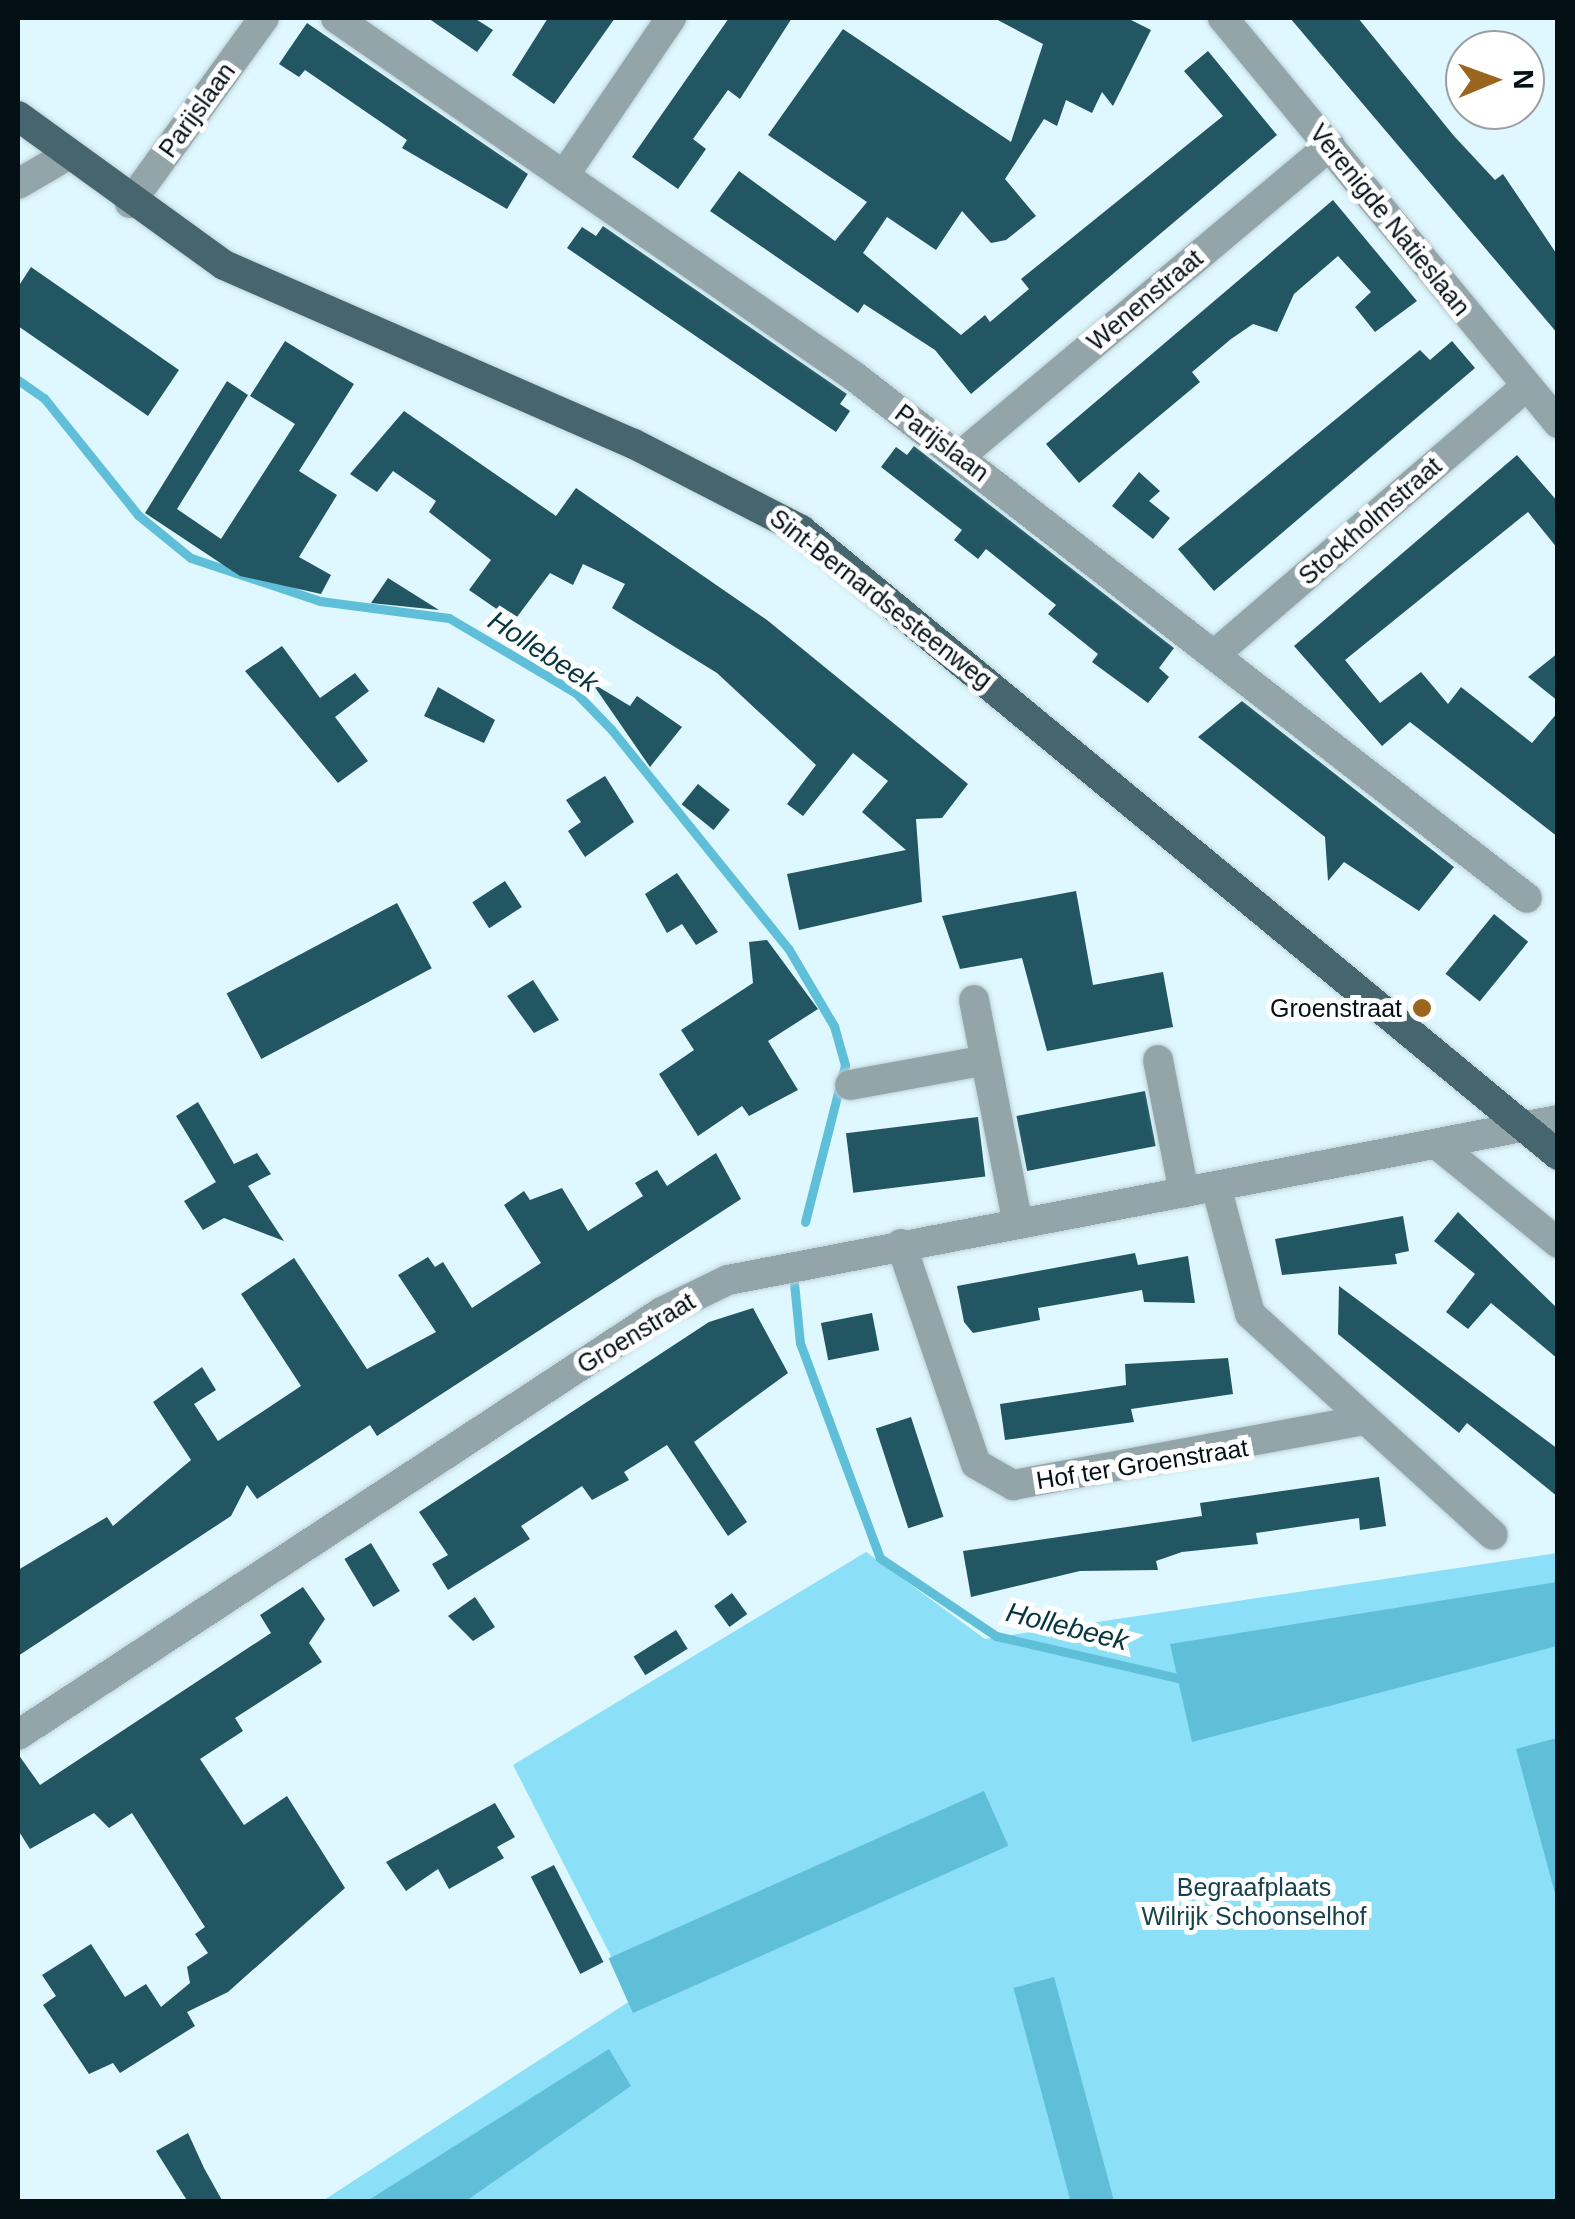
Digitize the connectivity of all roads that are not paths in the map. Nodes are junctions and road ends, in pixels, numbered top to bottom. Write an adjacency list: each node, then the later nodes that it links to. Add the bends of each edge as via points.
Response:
1 (264, 18): 10 (street, Parijslaan)
2 (336, 18): 8 (street, Parijslaan)
3 (671, 18): 8 (street)
4 (1222, 18): 6 (street, Verenigde Natieslaan)
5 (21, 125): 7 (main road, Sint-Bernardsesteenweg)
6 (1330, 146): 11 (street, Verenigde Natieslaan); 13 (street, Wenenstraat)
7 (66, 156): 9 (street); 10 (main road, Sint-Bernardsesteenweg)
8 (565, 174): 13 (street, Parijslaan)
9 (18, 184)
10 (130, 203): 21 (main road, Sint-Bernardsesteenweg, via 224,265 634,444 801,530)
11 (1526, 387): 12 (street, Verenigde Natieslaan); 14 (street, Stockholmstraat)
12 (1558, 423)
13 (960, 456): 14 (street, Parijslaan)
14 (1214, 656): 15 (street, Parijslaan)
15 (1527, 898)
16 (974, 1000): 17 (street)
17 (986, 1060): 19 (street); 26 (street)
18 (1158, 1060): 25 (street)
19 (850, 1085)
20 (1558, 1120): 21 (street, Groenstraat)
21 (1526, 1128): 22 (street, Groenstraat); 23 (main road, Sint-Bernardsesteenweg)
22 (1438, 1145): 24 (street, Groenstraat); 28 (street)
23 (1558, 1155)
24 (1216, 1186): 25 (street, Groenstraat); 29 (street, via 1250,1314)
25 (1184, 1192): 26 (street, Groenstraat)
26 (1017, 1220): 27 (street, Groenstraat)
27 (901, 1244): 29 (street, Hof ter Groenstraat, via 976,1464 1013,1484); 31 (street, Groenstraat, via 728,1280 662,1312)
28 (1558, 1244)
29 (1363, 1420): 30 (street)
30 (1493, 1535)
31 (18, 1735)

